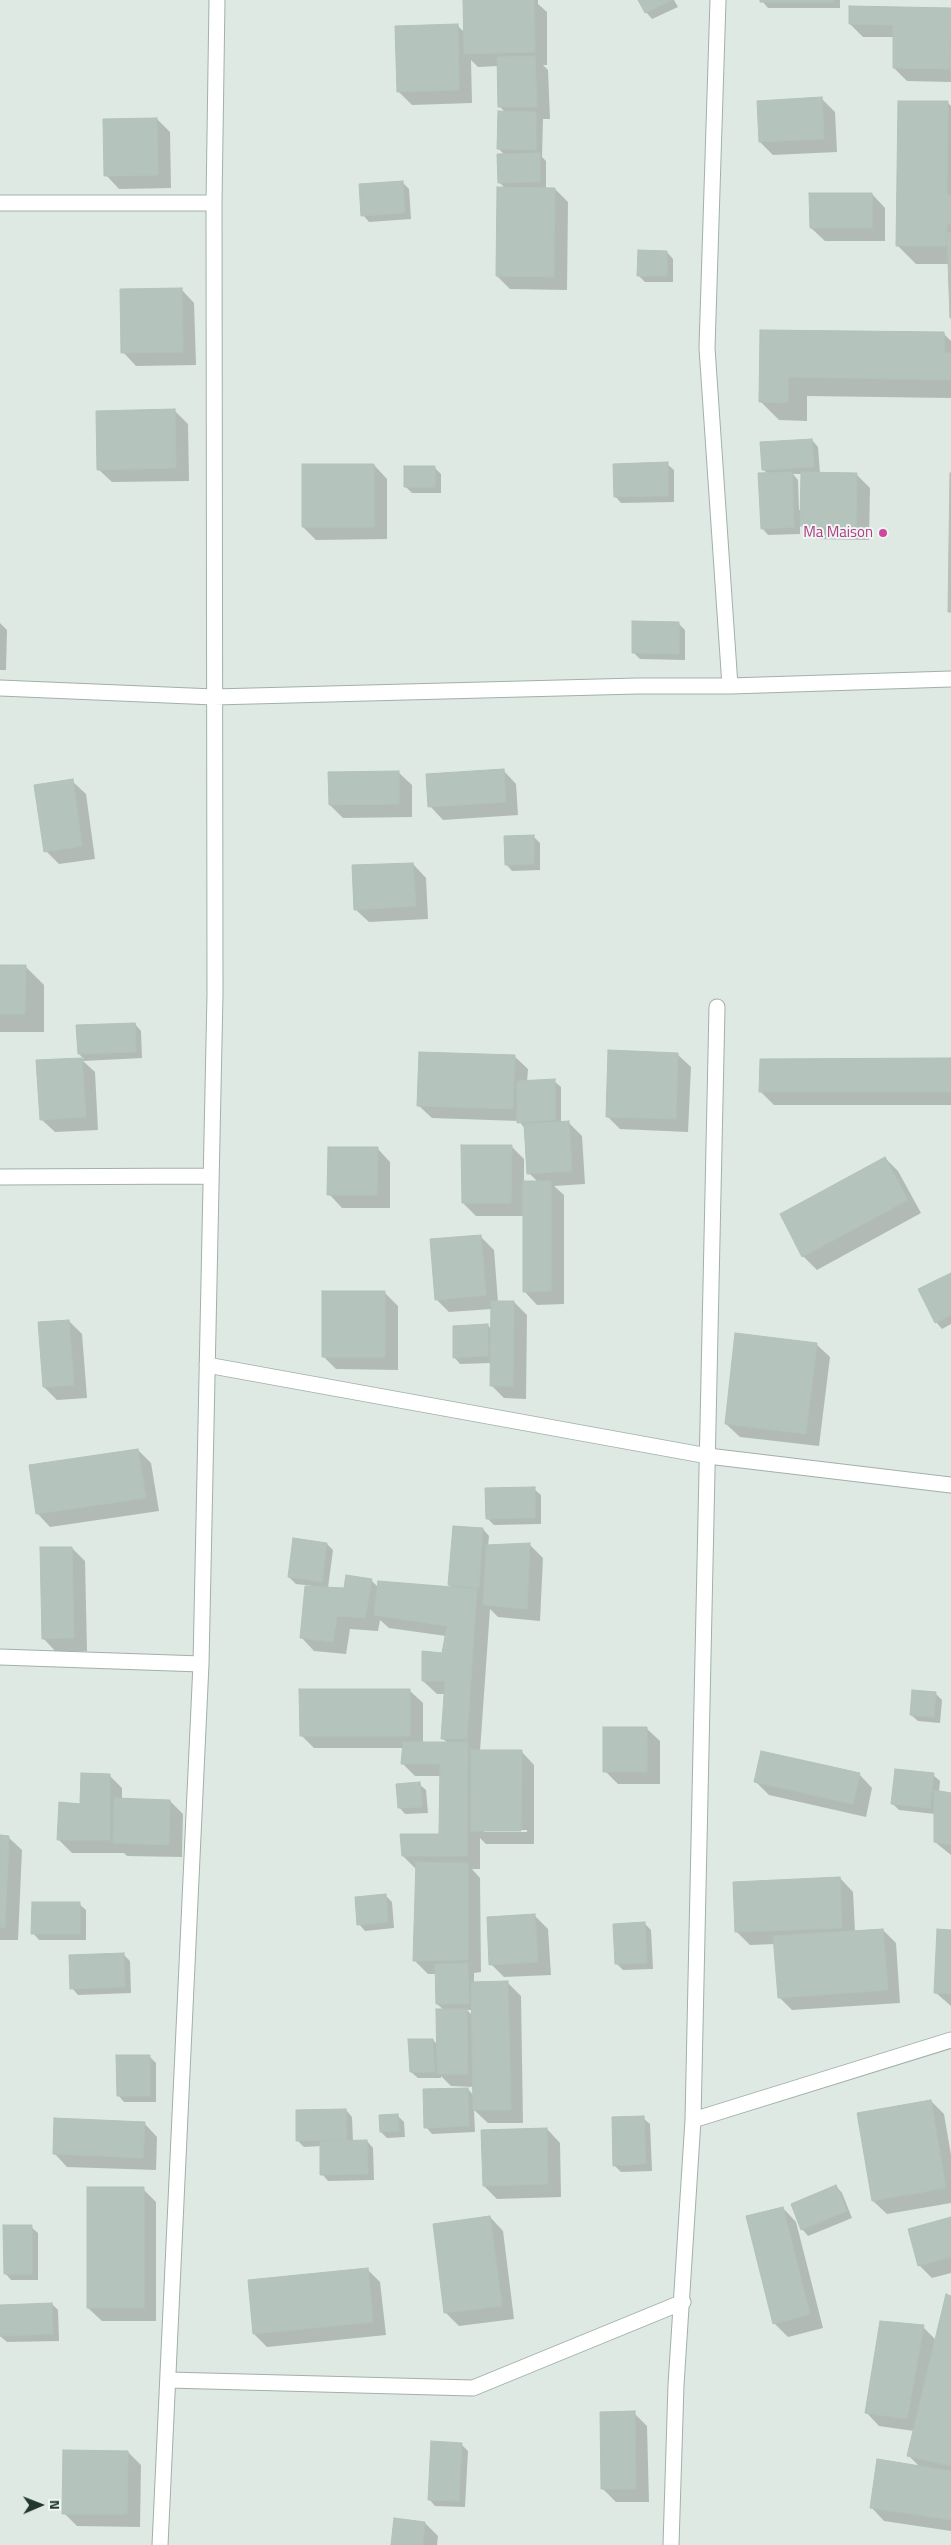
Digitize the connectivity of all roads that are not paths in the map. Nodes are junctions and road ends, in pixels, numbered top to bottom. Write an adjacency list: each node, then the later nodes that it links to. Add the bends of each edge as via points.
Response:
1 (217, 0): 4 (street)
2 (718, 0): 6 (street, via 707,348)
3 (0, 203): 4 (street)
4 (214, 203): 8 (street)
5 (951, 679): 6 (street)
6 (730, 686): 8 (street)
7 (0, 688): 8 (street)
8 (214, 697): 10 (street, via 215,994)
9 (717, 1006): 13 (street)
10 (211, 1176): 11 (street); 12 (street)
11 (0, 1177)
12 (207, 1365): 13 (street); 16 (street)
13 (708, 1456): 14 (street); 18 (street)
14 (951, 1485)
15 (0, 1657): 16 (street)
16 (201, 1664): 20 (street)
17 (951, 2040): 18 (street)
18 (693, 2120): 19 (street)
19 (683, 2302): 20 (street, via 473,2388); 22 (street, via 676,2386)
20 (168, 2380): 21 (street)
21 (160, 2545)
22 (671, 2545)

